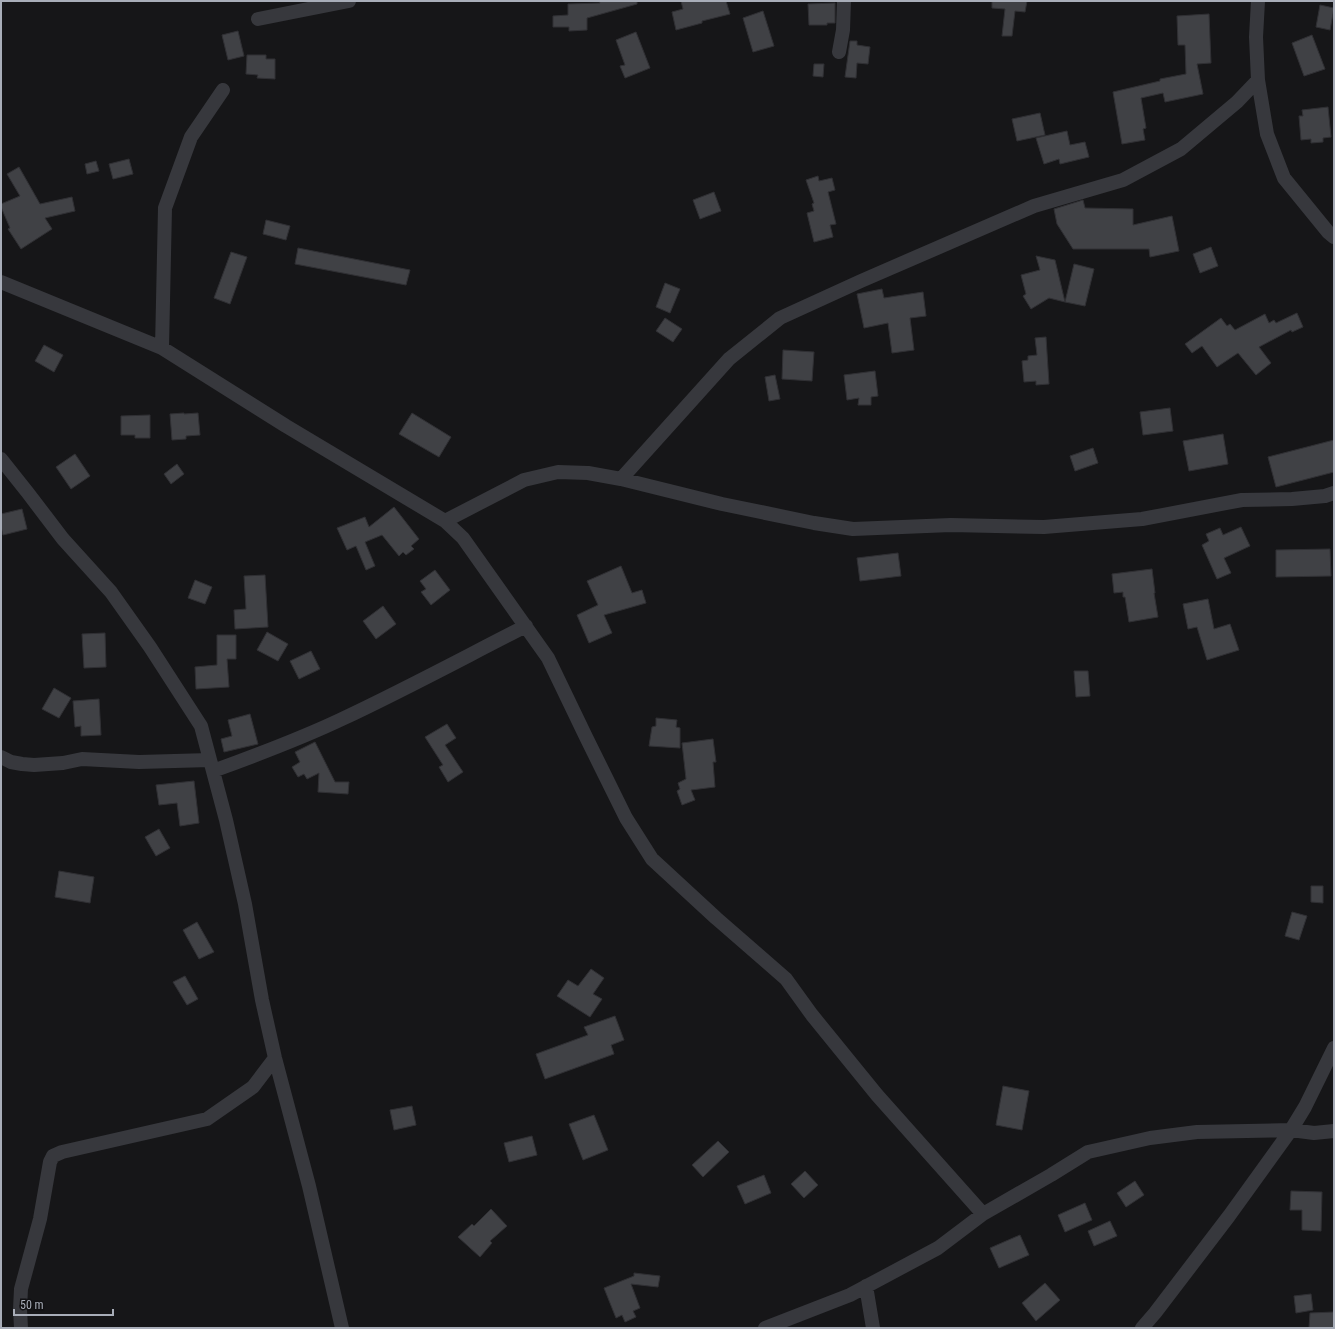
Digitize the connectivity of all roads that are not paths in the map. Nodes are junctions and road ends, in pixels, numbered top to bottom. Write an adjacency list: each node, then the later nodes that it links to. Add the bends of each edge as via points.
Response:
1 (349, 1): 4 (street)
2 (844, 1): 5 (street)
3 (1258, 1): 6 (street)
4 (258, 19)
5 (839, 52)
6 (1258, 80): 8 (street, via 1267,134 1284,178); 12 (street, via 1237,102 1181,149 1123,180 1034,206 780,318 729,359)
7 (224, 90): 10 (street, via 190,137 165,208)
8 (1334, 237)
9 (1, 282): 10 (street)
10 (162, 348): 14 (street)
11 (1, 458): 17 (street, via 63,539 111,592 150,647 201,726)
12 (621, 479): 13 (street, via 722,504 853,529 951,525 1059,526 1142,519 1242,500 1292,499); 14 (street, via 588,473 558,472 524,480)
13 (1334, 493)
14 (445, 521): 15 (street, via 463,538)
15 (526, 626): 17 (street, via 342,720 279,747); 22 (street, via 548,658 626,818 652,859 786,979 877,1096)
16 (1, 757): 17 (street, via 11,762 34,765 82,759)
17 (211, 766): 19 (street, via 245,904)
18 (1334, 1048): 20 (street)
19 (275, 1058): 24 (street, via 253,1087 207,1119 53,1156 40,1219 21,1289); 25 (street, via 310,1186)
20 (1291, 1130): 21 (street, via 1314,1133); 22 (street, via 1197,1132 1150,1138 1088,1152); 28 (street, via 1229,1216)
21 (1334, 1131)
22 (982, 1214): 23 (street, via 938,1248)
23 (866, 1286): 26 (street, via 850,1295); 27 (street)
24 (20, 1328)
25 (342, 1328)
26 (765, 1328)
27 (873, 1328)
28 (1142, 1328)

